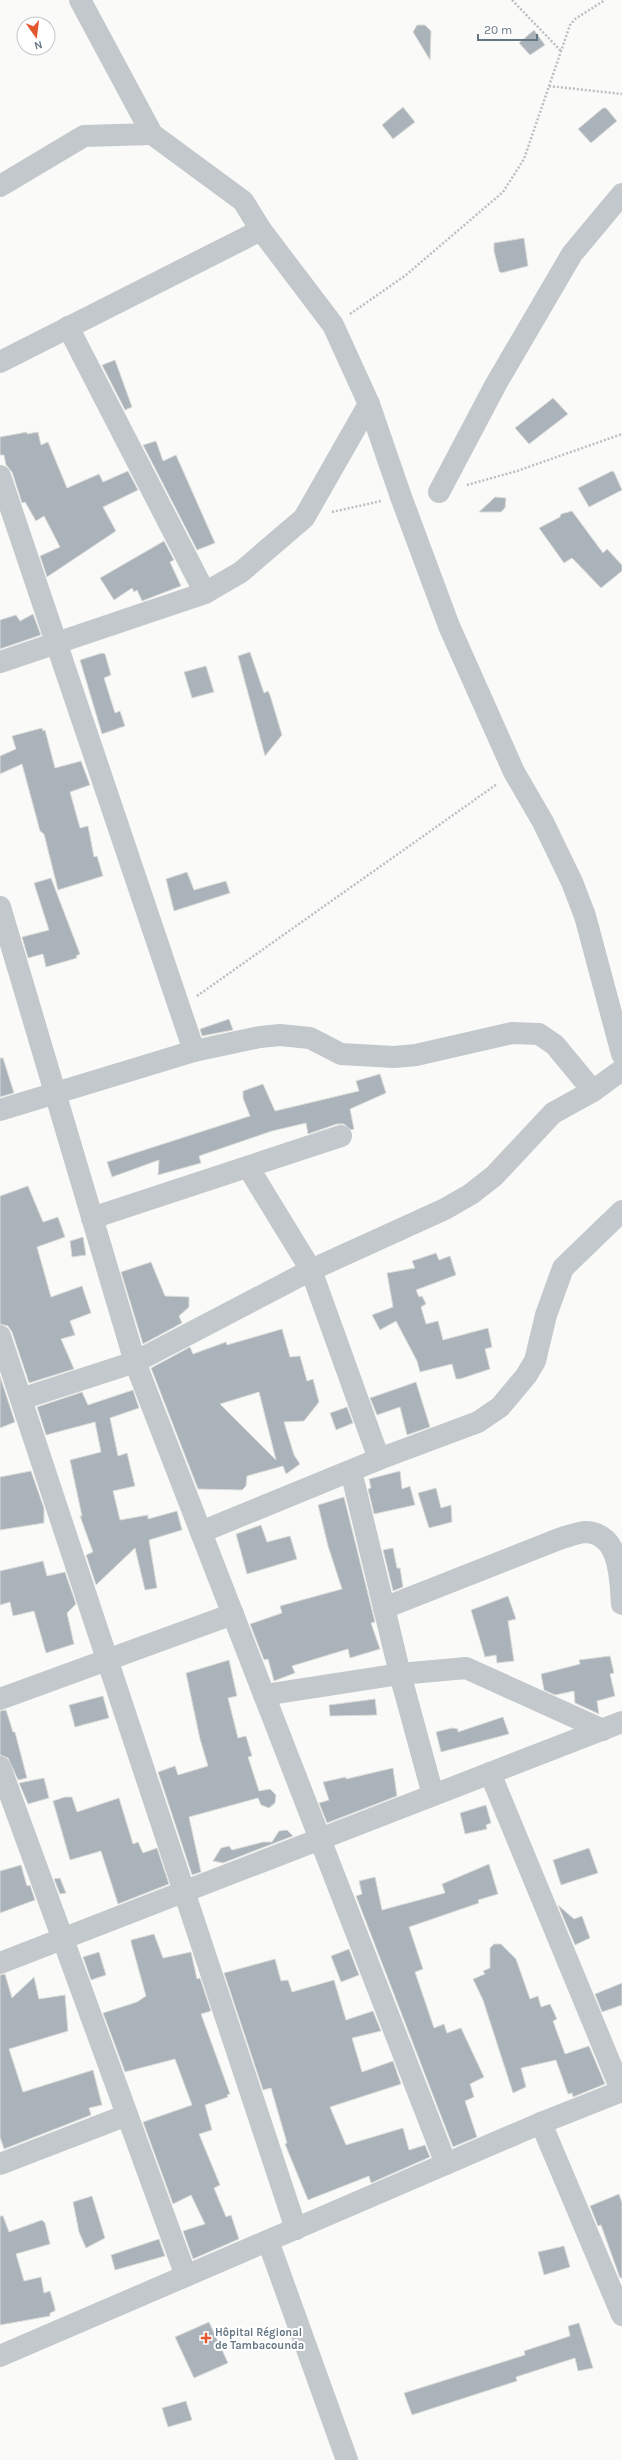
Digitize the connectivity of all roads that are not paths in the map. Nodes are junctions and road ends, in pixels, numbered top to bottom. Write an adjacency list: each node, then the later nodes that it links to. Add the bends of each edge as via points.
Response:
1 (80, 0): 2 (street)
2 (152, 134): 3 (street, via 84,136); 5 (street, via 243,201)
3 (0, 186)
4 (622, 194): 10 (street, via 572,254 496,384)
5 (261, 230): 6 (street); 8 (street, via 333,325)
6 (68, 327): 7 (street); 11 (street)
7 (0, 362)
8 (369, 404): 11 (street, via 304,518 241,572); 16 (street, via 400,497 449,626 514,772 543,822 572,882 586,922)
9 (0, 476): 12 (street)
10 (439, 492)
11 (205, 593): 12 (street)
12 (56, 643): 13 (street); 15 (street)
13 (0, 662)
14 (0, 907): 19 (street)
15 (194, 1051): 18 (street, via 260,1036 280,1035 310,1038 341,1054 406,1057 512,1034 539,1034 560,1051); 19 (street)
16 (622, 1054)
17 (622, 1070): 18 (street)
18 (593, 1091): 25 (street, via 553,1113 510,1160 472,1194 445,1209)
19 (55, 1092): 20 (street); 24 (street)
20 (0, 1110)
21 (341, 1136): 22 (street)
22 (248, 1167): 24 (street); 25 (street)
23 (622, 1211): 29 (street, via 563,1268 546,1315 535,1361 526,1376 500,1406 478,1422)
24 (92, 1218): 27 (street)
25 (311, 1270): 27 (street); 29 (street)
26 (0, 1336): 28 (street)
27 (135, 1362): 28 (street); 31 (street)
28 (21, 1399): 36 (street)
29 (379, 1459): 30 (street)
30 (351, 1471): 31 (street); 34 (street)
31 (201, 1532): 35 (street)
32 (621, 1569): 33 (street); 34 (street, via 612,1546 601,1537 586,1532 559,1539)
33 (622, 1604)
34 (384, 1608): 37 (street)
35 (233, 1614): 36 (street); 38 (street)
36 (107, 1660): 39 (street); 45 (street)
37 (400, 1674): 38 (street); 40 (street, via 466,1668); 43 (street)
38 (264, 1695): 44 (street)
39 (0, 1699)
40 (612, 1726): 42 (street)
41 (0, 1767): 46 (street)
42 (490, 1773): 43 (street); 48 (street)
43 (433, 1795): 44 (street)
44 (320, 1839): 45 (street); 52 (street)
45 (184, 1892): 46 (street); 53 (street)
46 (62, 1939): 47 (street); 49 (street)
47 (0, 1963)
48 (622, 2091): 50 (street)
49 (127, 2115): 51 (street); 55 (street)
50 (541, 2123): 52 (street); 56 (street)
51 (0, 2164)
52 (446, 2164): 53 (street)
53 (296, 2229): 54 (street)
54 (268, 2241): 55 (street); 58 (street)
55 (186, 2276): 57 (street)
56 (622, 2315)
57 (0, 2356)
58 (347, 2460)

